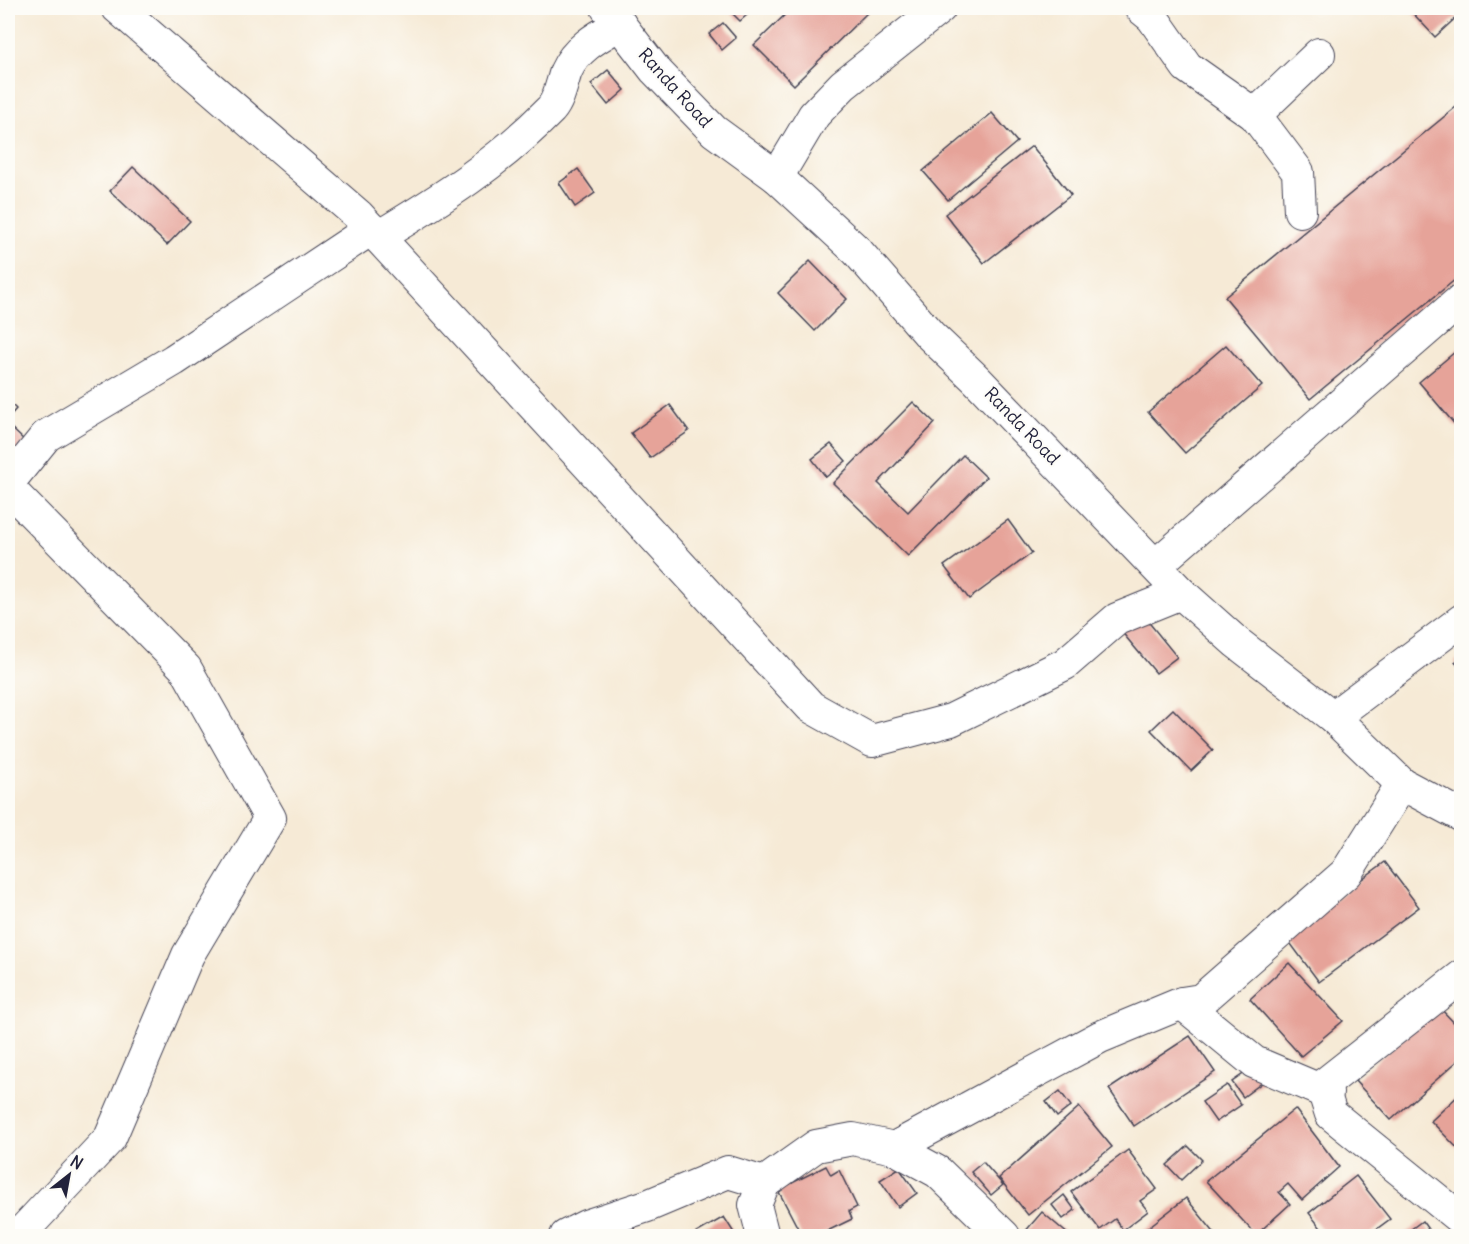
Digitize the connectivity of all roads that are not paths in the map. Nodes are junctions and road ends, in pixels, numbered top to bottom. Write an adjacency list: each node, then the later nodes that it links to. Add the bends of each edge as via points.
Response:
1 (118, 8): 9 (street)
2 (939, 8): 7 (street, via 843,85 814,115)
3 (1141, 8): 6 (street, via 1152,17 1187,67)
4 (614, 16): 7 (street, Randa Road, via 655,70 714,131); 9 (street, via 580,50 568,68 554,106 528,132 463,186)
5 (1319, 54): 6 (street)
6 (1255, 115): 8 (street, via 1298,172)
7 (777, 177): 12 (street, Randa Road, via 857,251 930,335)
8 (1300, 211)
9 (374, 233): 11 (street, via 46,436); 13 (street, via 811,707 872,741 951,720 1065,664 1117,619)
10 (1461, 299): 12 (street)
11 (8, 485): 24 (street, via 186,669 270,818 188,955 110,1138)
12 (1156, 565): 13 (street, Randa Road)
13 (1181, 593): 15 (street, Randa Road, via 1236,642)
14 (1461, 620): 15 (street)
15 (1333, 717): 16 (street, Randa Road)
16 (1402, 784): 17 (street, Randa Road); 19 (street, via 1346,873 1201,1000)
17 (1461, 816)
18 (1461, 976): 20 (street, via 1322,1086)
19 (1182, 1003): 20 (street, via 1254,1062); 21 (street, via 1100,1037)
20 (1327, 1093): 23 (street, via 1331,1114)
21 (894, 1148): 22 (street, via 853,1139 816,1146); 27 (street, via 938,1172)
22 (764, 1183): 25 (street, via 729,1172); 26 (street, via 754,1205)
23 (1461, 1220)
24 (15, 1236)
25 (566, 1236)
26 (763, 1236)
27 (1004, 1236)

